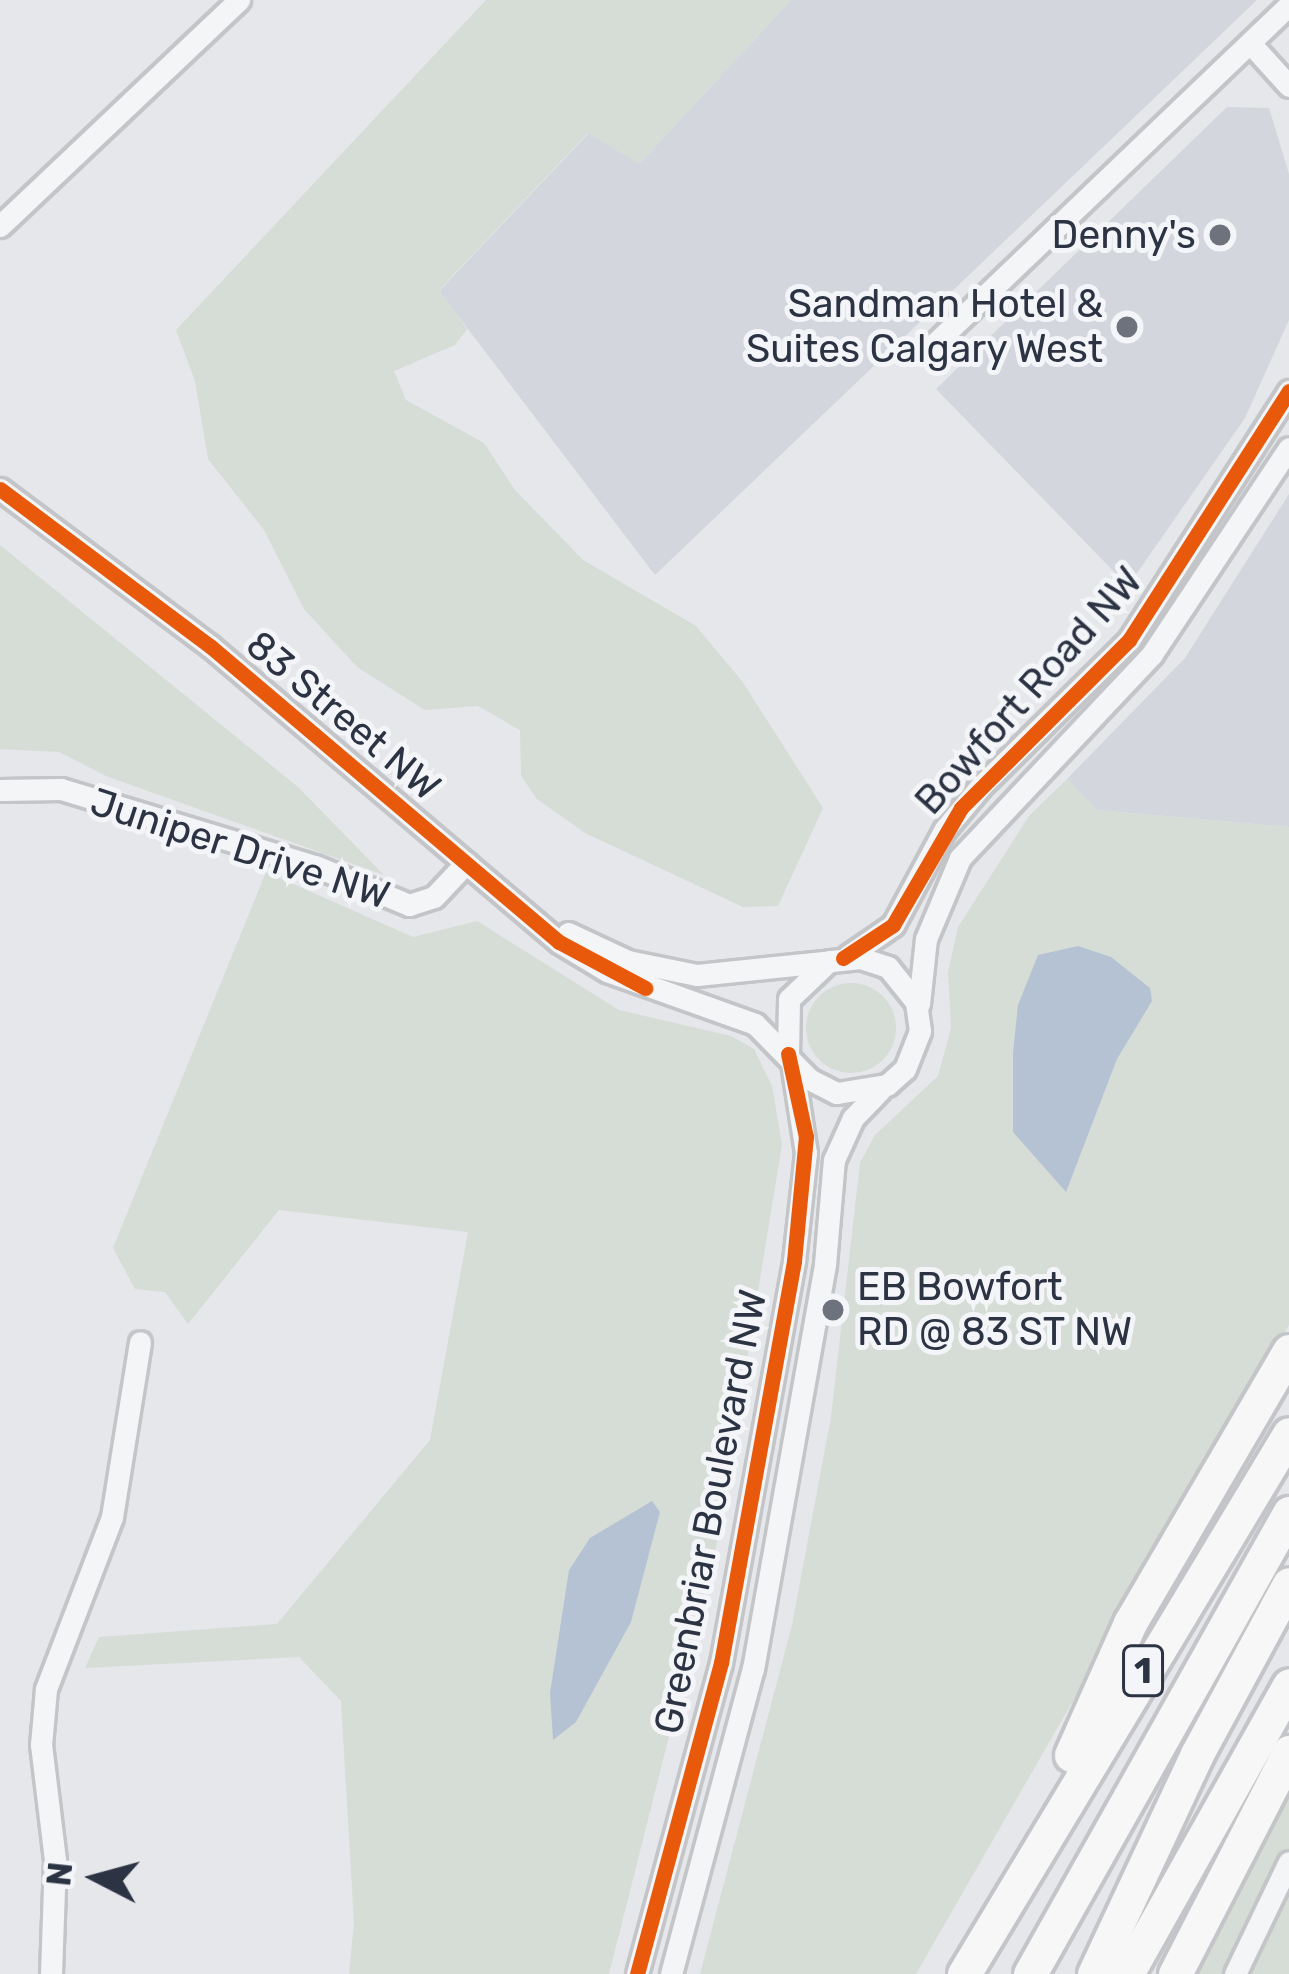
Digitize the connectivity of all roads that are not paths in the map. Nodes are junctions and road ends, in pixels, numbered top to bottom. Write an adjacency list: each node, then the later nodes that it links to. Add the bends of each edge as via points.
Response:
1 (238, 0): 5 (street)
2 (1289, 5): 3 (street)
3 (1250, 43): 4 (street); 6 (street)
4 (1289, 86)
5 (0, 226)
6 (928, 350)
7 (1289, 391): 13 (street, Bowfort Road NW, via 1129,640 961,808 893,925)
8 (1289, 448): 14 (street, Bowfort Road NW, via 1152,654 961,858 926,939)
9 (0, 489): 11 (street, 83 Street NW, via 210,646)
10 (0, 790): 11 (street, Juniper Drive NW, via 61,789 315,866 409,904 434,897)
11 (466, 863): 12 (street, 83 Street NW)
12 (526, 915): 13 (street, 83 Street NW, via 628,961 697,975); 15 (street, 83 Street NW, via 608,971 755,1024)
13 (836, 960): 14 (street, via 888,967 910,988); 15 (street, via 789,999)
14 (920, 1017): 16 (street, via 913,1058)
15 (789, 1056): 16 (street, via 837,1093); 28 (street, Greenbriar Boulevard NW, via 806,1137 794,1261 721,1663)
16 (887, 1085): 29 (street, Greenbriar Boulevard NW, via 853,1118 834,1160 825,1264 753,1670)
17 (140, 1342): 27 (street, via 112,1517 46,1689 40,1745 55,1860)
18 (1289, 1351): 25 (highway, via 1130,1623)
19 (1289, 1434): 25 (highway, 1)
20 (1289, 1513): 31 (highway, 1)
21 (1289, 1584): 32 (highway, via 1197,1754)
22 (1289, 1685): 33 (highway)
23 (1289, 1753): 34 (highway)
24 (1289, 1862): 26 (street)
25 (1001, 1910): 30 (highway, 1)
26 (1243, 1971)
27 (51, 1974)
28 (637, 1974)
29 (671, 1974)
30 (964, 1974)
31 (1030, 1974)
32 (1094, 1974)
33 (1126, 1974)
34 (1175, 1974)

